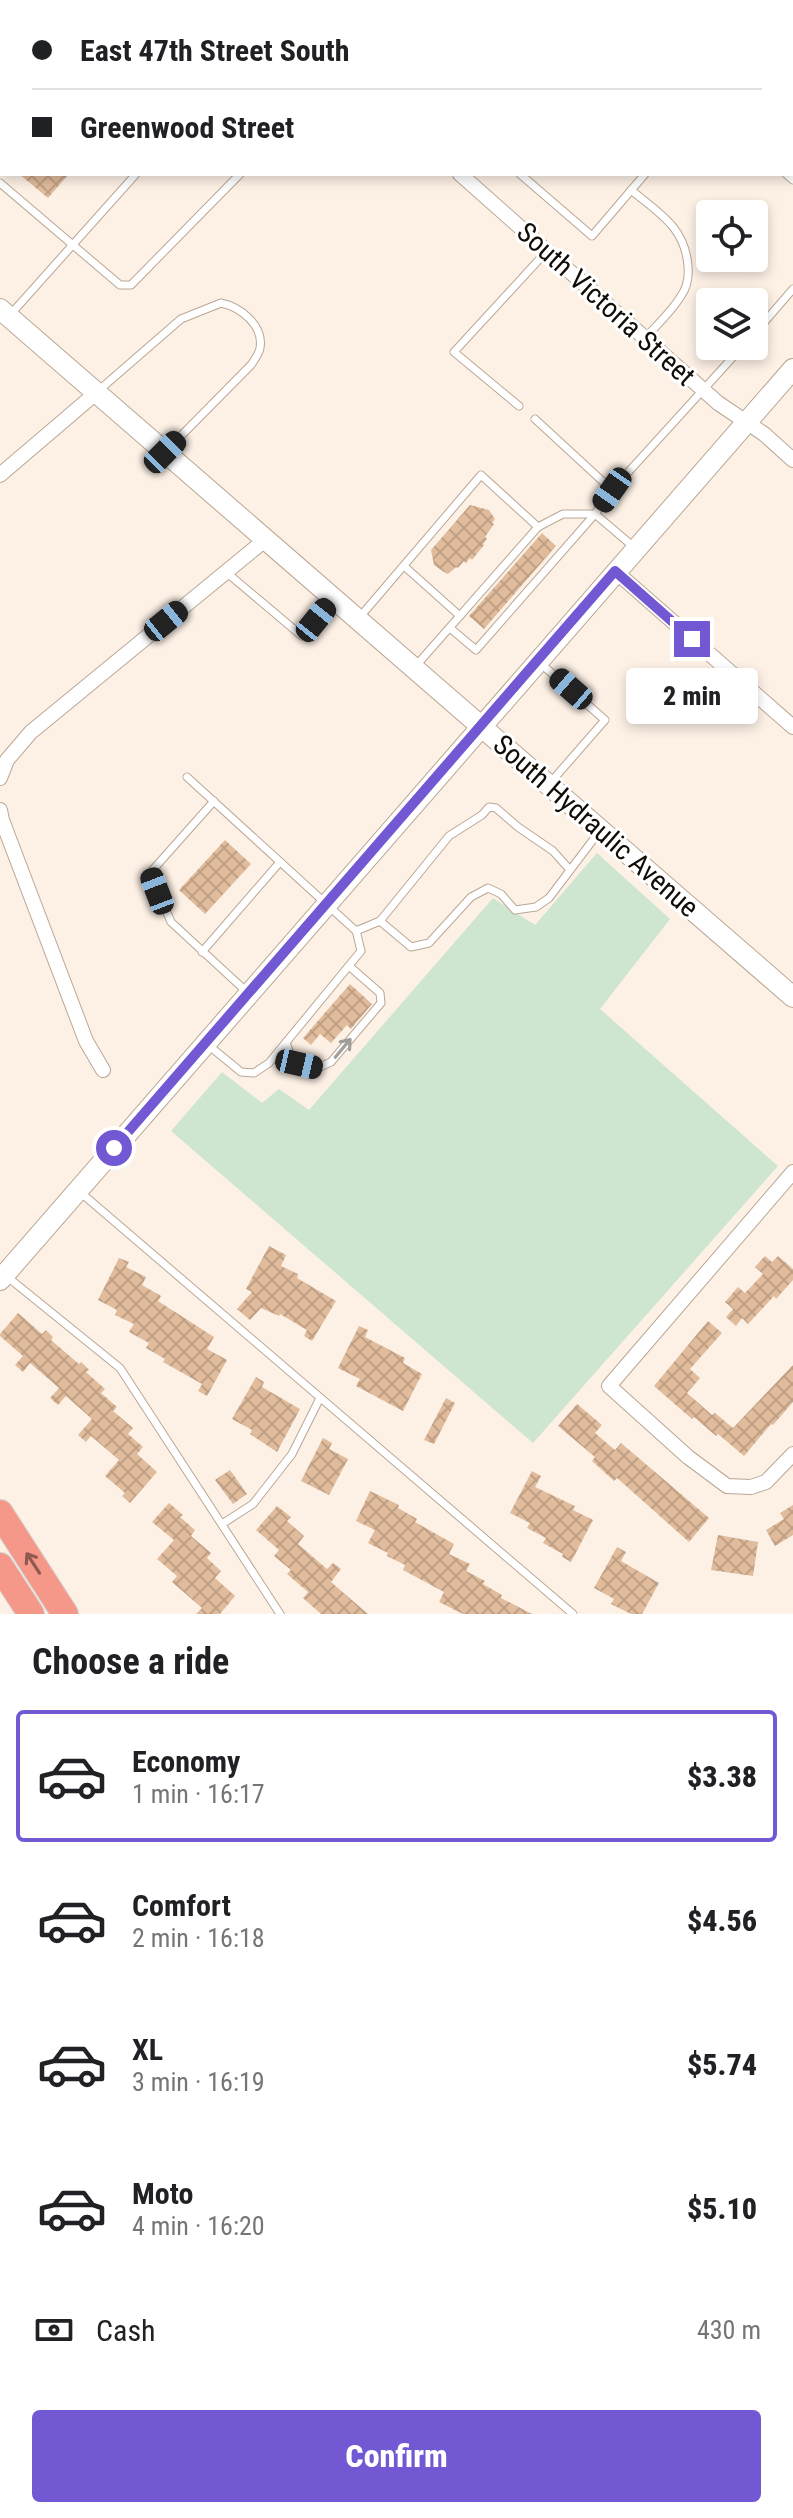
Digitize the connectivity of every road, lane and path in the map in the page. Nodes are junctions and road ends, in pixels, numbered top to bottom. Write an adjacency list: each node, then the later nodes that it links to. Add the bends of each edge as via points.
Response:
1 (134, 176): 8 (lane)
2 (238, 176): 8 (lane, via 131,285 120,285)
3 (462, 176): 9 (street, South Victoria Street)
4 (522, 176): 7 (lane, via 592,236)
5 (643, 176): 7 (lane)
6 (0, 183): 8 (lane)
7 (631, 190): 13 (lane, via 672,224 688,259 689,278 682,295)
8 (72, 245): 11 (lane)
9 (547, 251): 13 (street, South Victoria Street); 18 (lane, via 454,352)
10 (793, 289): 12 (lane)
11 (4, 313): 17 (main road, South Hydraulic Avenue)
12 (768, 318)
13 (645, 338): 16 (street, South Victoria Street)
14 (731, 360): 16 (lane)
15 (793, 369): 20 (main road)
16 (704, 390): 20 (street, South Victoria Street); 24 (lane)
17 (96, 393): 21 (main road, South Hydraulic Avenue); 21 (lane, via 181,319 221,303 242,311 257,331 258,354); 23 (street)
18 (519, 406)
19 (535, 419): 24 (lane)
20 (746, 422): 22 (street, South Victoria Street); 28 (main road)
21 (165, 452): 27 (main road, South Hydraulic Avenue)
22 (793, 460)
23 (0, 475)
24 (612, 490): 25 (lane)
25 (595, 514): 26 (lane, via 563,514); 28 (lane); 35 (lane, via 549,560 476,650)
26 (538, 527): 29 (lane, via 481,475); 33 (lane)
27 (265, 540): 31 (street); 32 (main road, South Hydraulic Avenue)
28 (635, 548): 30 (main road)
29 (404, 566): 33 (lane); 34 (lane)
30 (615, 571): 36 (main road); 39 (street)
31 (226, 572): 32 (lane, via 302,636); 41 (street, via 31,732 7,760)
32 (333, 599): 34 (main road, South Hydraulic Avenue)
33 (460, 616): 35 (lane)
34 (357, 619): 37 (main road, South Hydraulic Avenue)
35 (450, 628): 37 (lane)
36 (538, 660): 38 (main road); 42 (lane, via 605,720)
37 (414, 669): 38 (main road, South Hydraulic Avenue)
38 (480, 726): 42 (main road, South Hydraulic Avenue); 48 (main road)
39 (793, 727)
40 (187, 777): 43 (lane)
41 (0, 778)
42 (548, 785): 45 (main road, South Hydraulic Avenue)
43 (214, 801): 46 (lane); 51 (lane, via 150,873 171,922)
44 (0, 810): 57 (street, via 86,1041)
45 (601, 830): 47 (lane); 53 (main road, South Hydraulic Avenue)
46 (280, 862): 48 (lane); 51 (lane)
47 (570, 870): 49 (lane, via 536,907 515,910 501,894 488,888 480,892 420,947 411,947); 49 (lane, via 553,851 489,807 449,836)
48 (326, 903): 50 (lane); 54 (main road)
49 (380, 921): 50 (lane)
50 (356, 930): 52 (lane, via 361,951)
51 (202, 952): 54 (lane)
52 (349, 966): 55 (lane); 55 (lane, one-way to 52, via 299,1064 318,1068 331,1062 381,1003 380,993)
53 (790, 990)
54 (248, 994): 56 (main road)
55 (286, 1042): 56 (lane, via 254,1073 241,1072)
56 (205, 1043): 59 (main road)
57 (103, 1070)
58 (793, 1172): 62 (street, via 609,1386 727,1486 766,1482)
59 (78, 1191): 60 (main road); 61 (lane)
60 (3, 1277): 64 (lane, via 120,1368)
61 (320, 1398): 64 (lane, via 292,1454 253,1504); 69 (lane)
62 (793, 1454)
63 (0, 1513): 67 (highway, one-way to 63)
64 (222, 1524): 68 (lane)
65 (0, 1566): 66 (highway)
66 (31, 1614)
67 (65, 1614)
68 (280, 1614)
69 (573, 1614)

